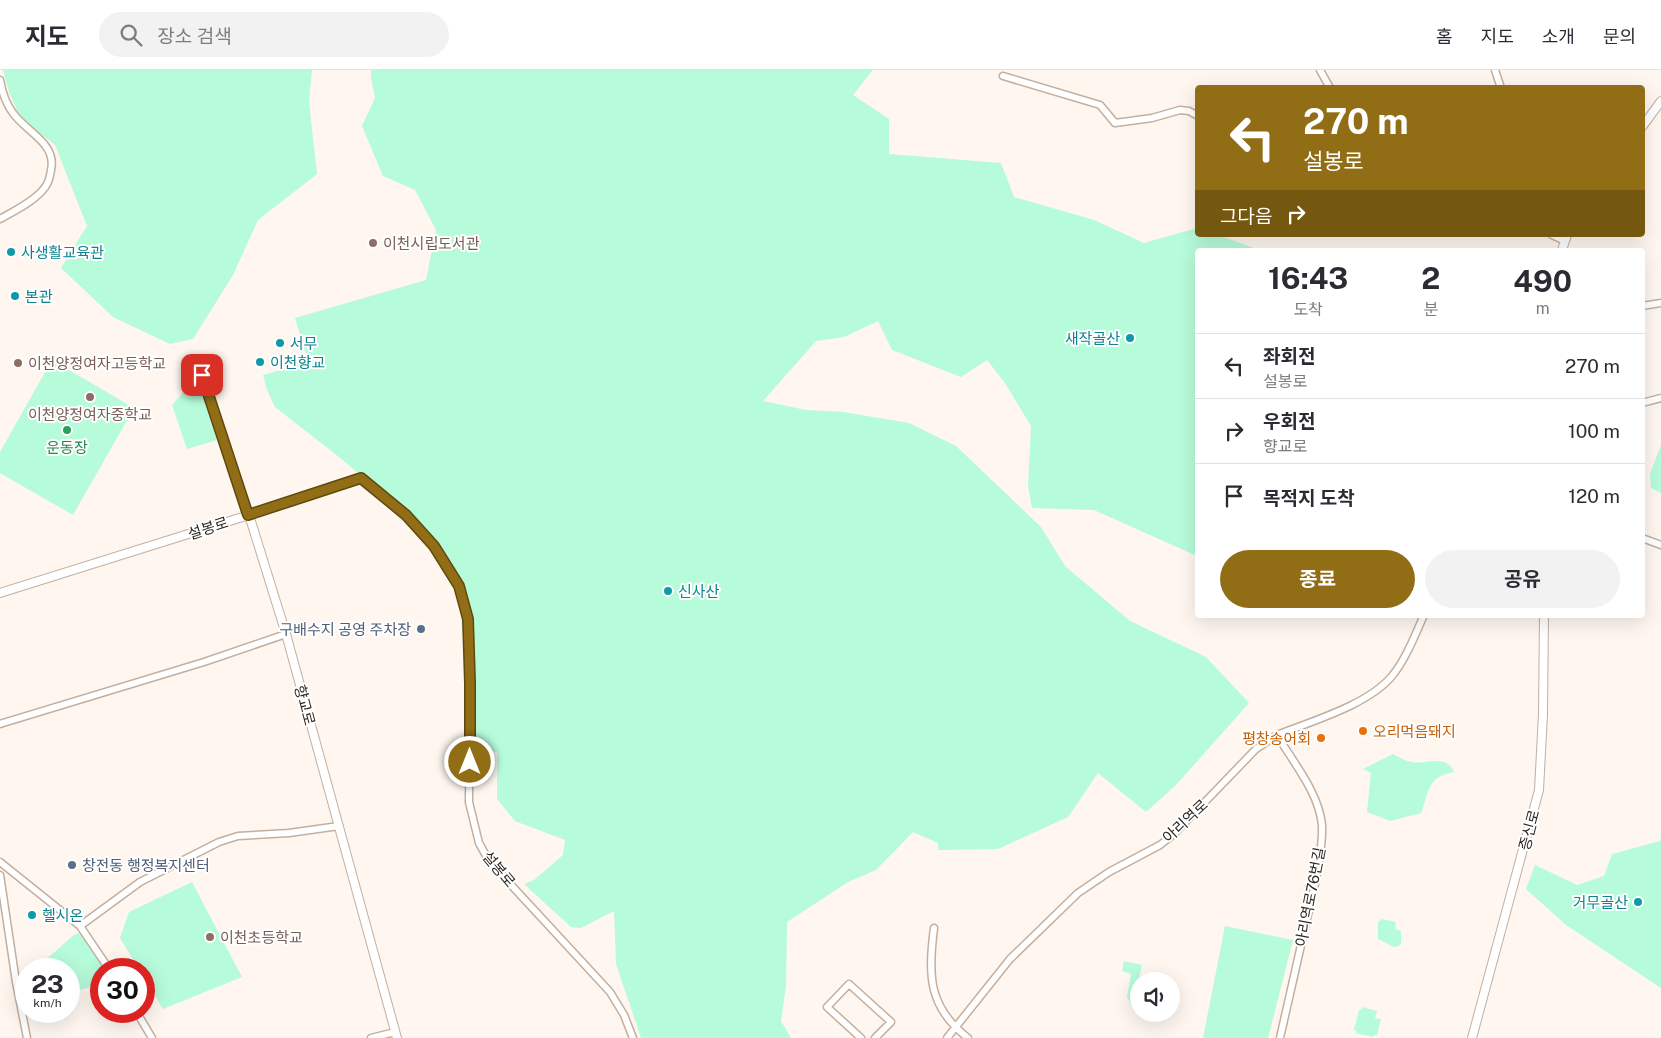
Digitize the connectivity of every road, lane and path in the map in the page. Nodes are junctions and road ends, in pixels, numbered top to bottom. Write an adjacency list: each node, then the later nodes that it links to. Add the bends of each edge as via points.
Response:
1 (1320, 70): 5 (street)
2 (1495, 70): 6 (street)
3 (1003, 76): 8 (street, via 1100,105 1115,123 1180,110)
4 (0, 80): 10 (street, via 11,111 46,145 53,164 49,182 42,192)
5 (1328, 85)
6 (1500, 85)
7 (1661, 101): 9 (street)
8 (1195, 114)
9 (1645, 124)
10 (0, 219)
11 (1661, 303): 12 (street)
12 (1645, 306)
13 (202, 375): 16 (street, 향교로)
14 (1661, 398): 15 (street)
15 (1645, 402)
16 (248, 515): 19 (street, 설봉로); 22 (street, 향교로); 37 (street, 설봉로, via 361,478 406,515 434,546 459,586 468,619 469,802 479,843 489,861 610,992)
17 (1645, 539): 18 (street)
18 (1661, 545)
19 (0, 593)
20 (1423, 618): 24 (street, 아리역로, via 1401,662 1382,686 1353,704)
21 (1544, 618): 43 (street, 증신로, via 1539,790)
22 (286, 634): 23 (street); 25 (street, 향교로)
23 (0, 724)
24 (1277, 736): 32 (street, 아리역로, via 1256,749 1174,834 1160,845 1108,872 1078,894 1010,959); 42 (street, 아리역로76번길, via 1311,791 1322,823 1316,879)
25 (339, 826): 28 (street, via 238,836 207,848 136,885); 33 (street, 향교로)
26 (0, 862): 28 (street)
27 (0, 875): 34 (street)
28 (80, 926): 30 (street)
29 (934, 928): 32 (street, via 930,961 934,992 941,1010)
30 (102, 958)
31 (143, 1023): 35 (street)
32 (955, 1028): 40 (street, 아리역로); 41 (street)
33 (396, 1035): 36 (street)
34 (27, 1038)
35 (152, 1038)
36 (371, 1038)
37 (633, 1038)
38 (861, 1038): 39 (street, via 827,1007 849,984 891,1022)
39 (875, 1038)
40 (947, 1038)
41 (968, 1038)
42 (1280, 1038)
43 (1472, 1038)

